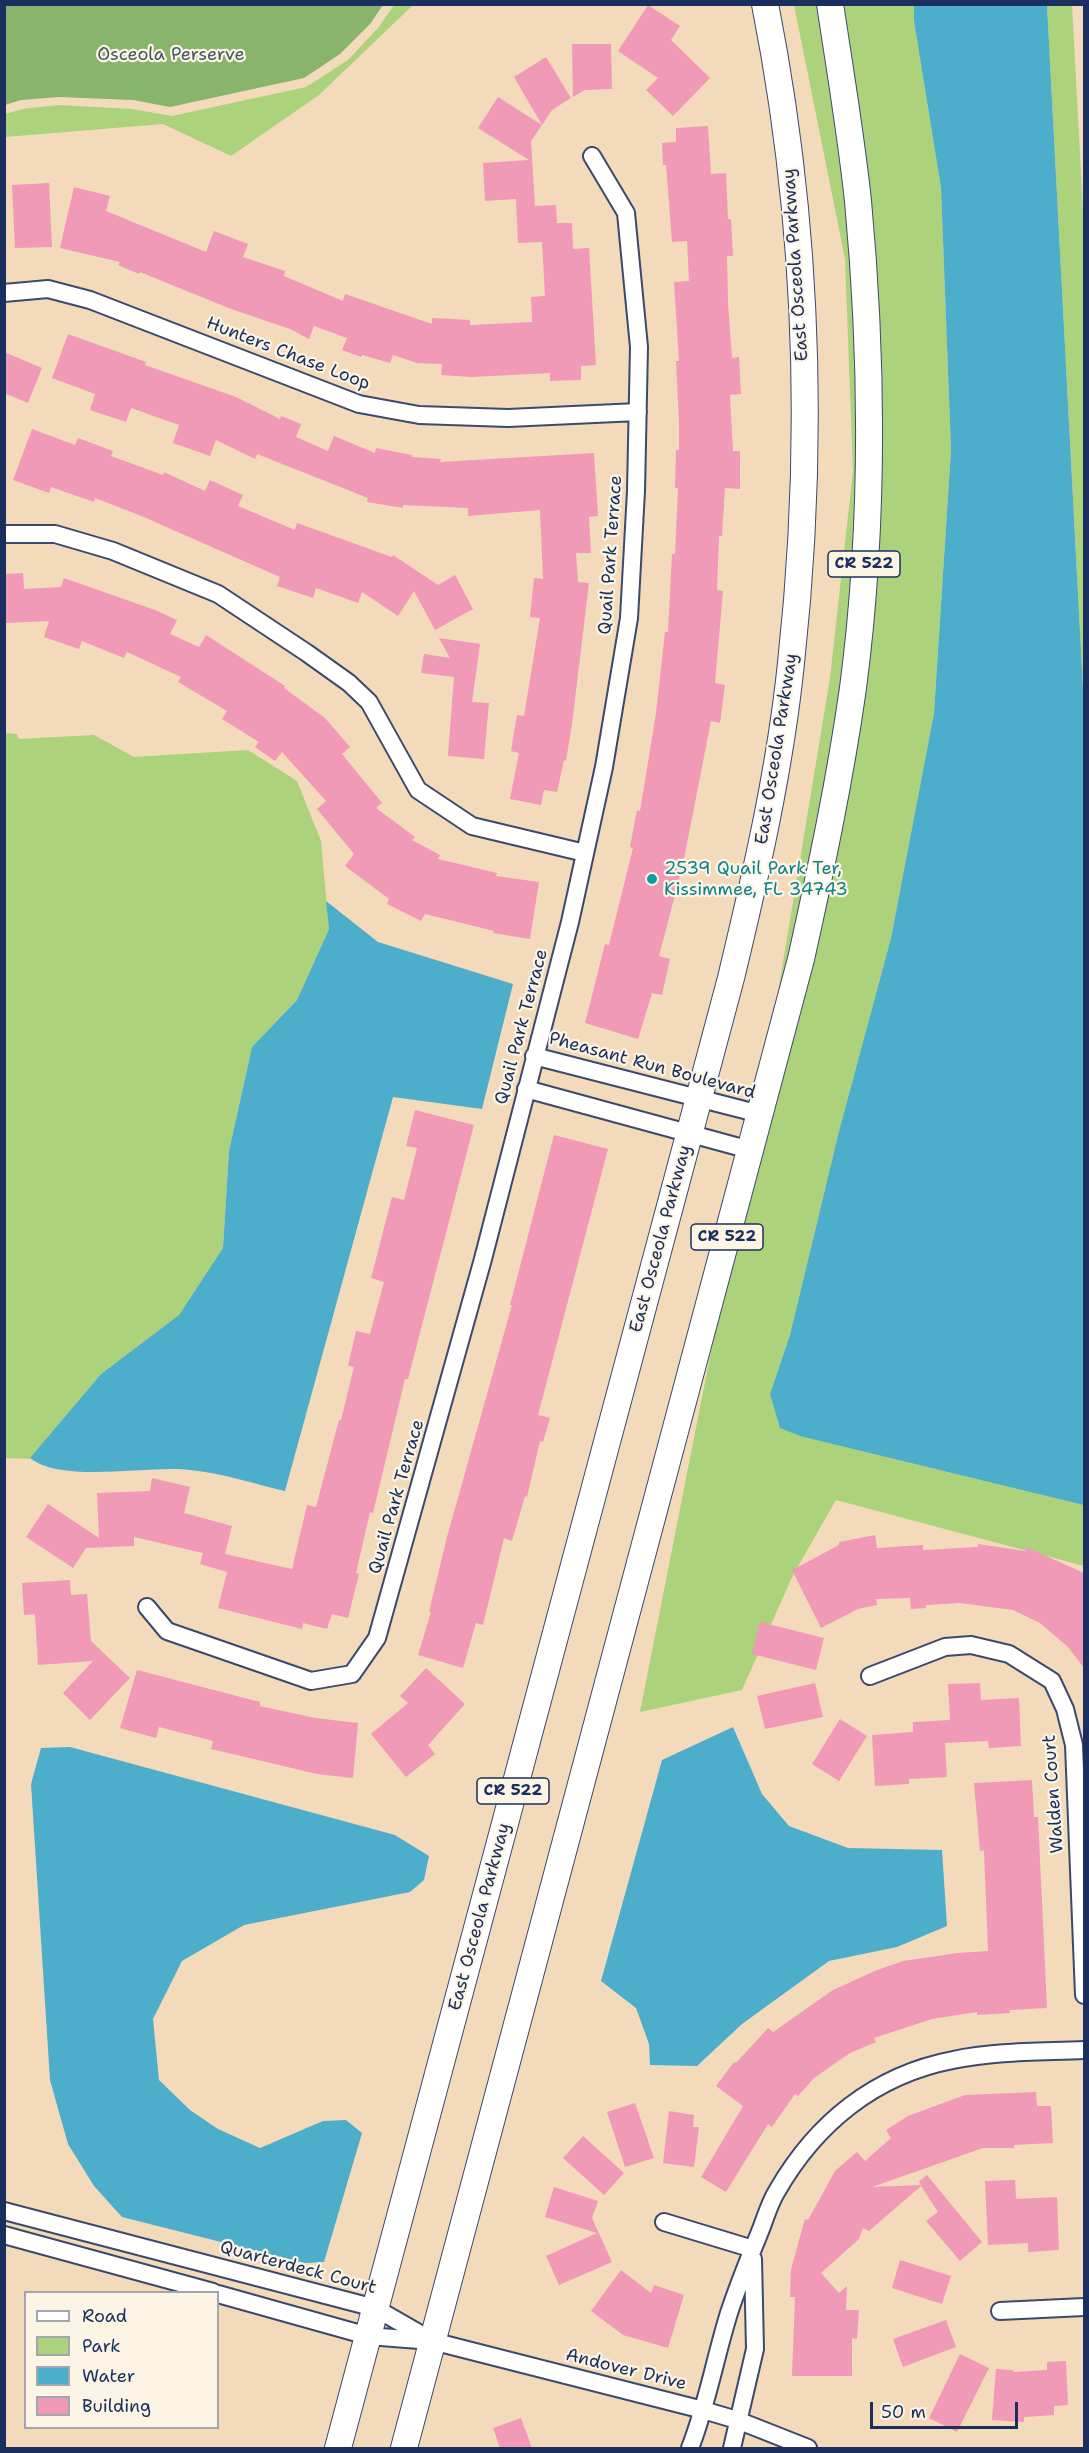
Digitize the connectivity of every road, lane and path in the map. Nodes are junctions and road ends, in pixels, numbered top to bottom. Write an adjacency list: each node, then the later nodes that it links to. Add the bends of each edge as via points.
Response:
1 (765, 4): 10 (main road, East Osceola Parkway / CR 522, via 798,233 803,319 801,551 791,665 759,860)
2 (830, 4): 11 (main road, CR 522, via 847,111 865,295 868,395 863,586 853,688 833,810 801,959)
3 (592, 156): 5 (street, Quail Park Terrace, via 626,213 639,347)
4 (4, 293): 5 (street, Hunters Chase Loop, via 48,290 90,300 359,404 419,415 496,417)
5 (638, 412): 7 (street, Quail Park Terrace, via 629,618)
6 (4, 534): 7 (street, via 55,534 113,551 218,594 349,683 369,702 418,790 472,826)
7 (585, 853): 8 (street, Quail Park Terrace)
8 (534, 1056): 9 (street, Quail Park Terrace); 10 (street, Pheasant Run Boulevard)
9 (526, 1089): 12 (street); 14 (street, Quail Park Terrace, via 483,1259 377,1638 352,1674 311,1681 167,1631)
10 (698, 1099): 11 (street, Pheasant Run Boulevard); 12 (main road, East Osceola Parkway / CR 522)
11 (760, 1114): 13 (main road, CR 522)
12 (689, 1134): 13 (street); 27 (main road, East Osceola Parkway / CR 522)
13 (750, 1150): 30 (main road, CR 522)
14 (147, 1607)
15 (870, 1676): 16 (street, Walden Court, via 945,1647 971,1645 1009,1654 1052,1681 1065,1709 1074,1745)
16 (1084, 1995)
17 (1084, 2050): 21 (street, via 951,2060 903,2074 871,2089 810,2144 776,2192)
18 (4, 2211): 22 (street, Quarterdeck Court)
19 (664, 2222): 21 (street)
20 (4, 2235): 23 (street)
21 (753, 2249): 31 (street, via 729,2312); 32 (street, via 755,2349)
22 (167, 2253): 23 (street); 27 (street, Quarterdeck Court)
23 (160, 2278): 24 (street)
24 (209, 2291)
25 (219, 2294): 29 (street)
26 (1084, 2307): 28 (street)
27 (375, 2308): 29 (main road, East Osceola Parkway / CR 522); 30 (street, Quarterdeck Court)
28 (1000, 2311)
29 (368, 2336): 30 (street); 33 (main road, East Osceola Parkway / CR 522)
30 (432, 2341): 31 (street, Andover Drive); 34 (main road, CR 522)
31 (703, 2410): 32 (street, Andover Drive); 35 (street)
32 (738, 2420): 36 (street); 37 (street, Andover Drive)
33 (338, 2448)
34 (404, 2448)
35 (690, 2448)
36 (732, 2448)
37 (808, 2448)

